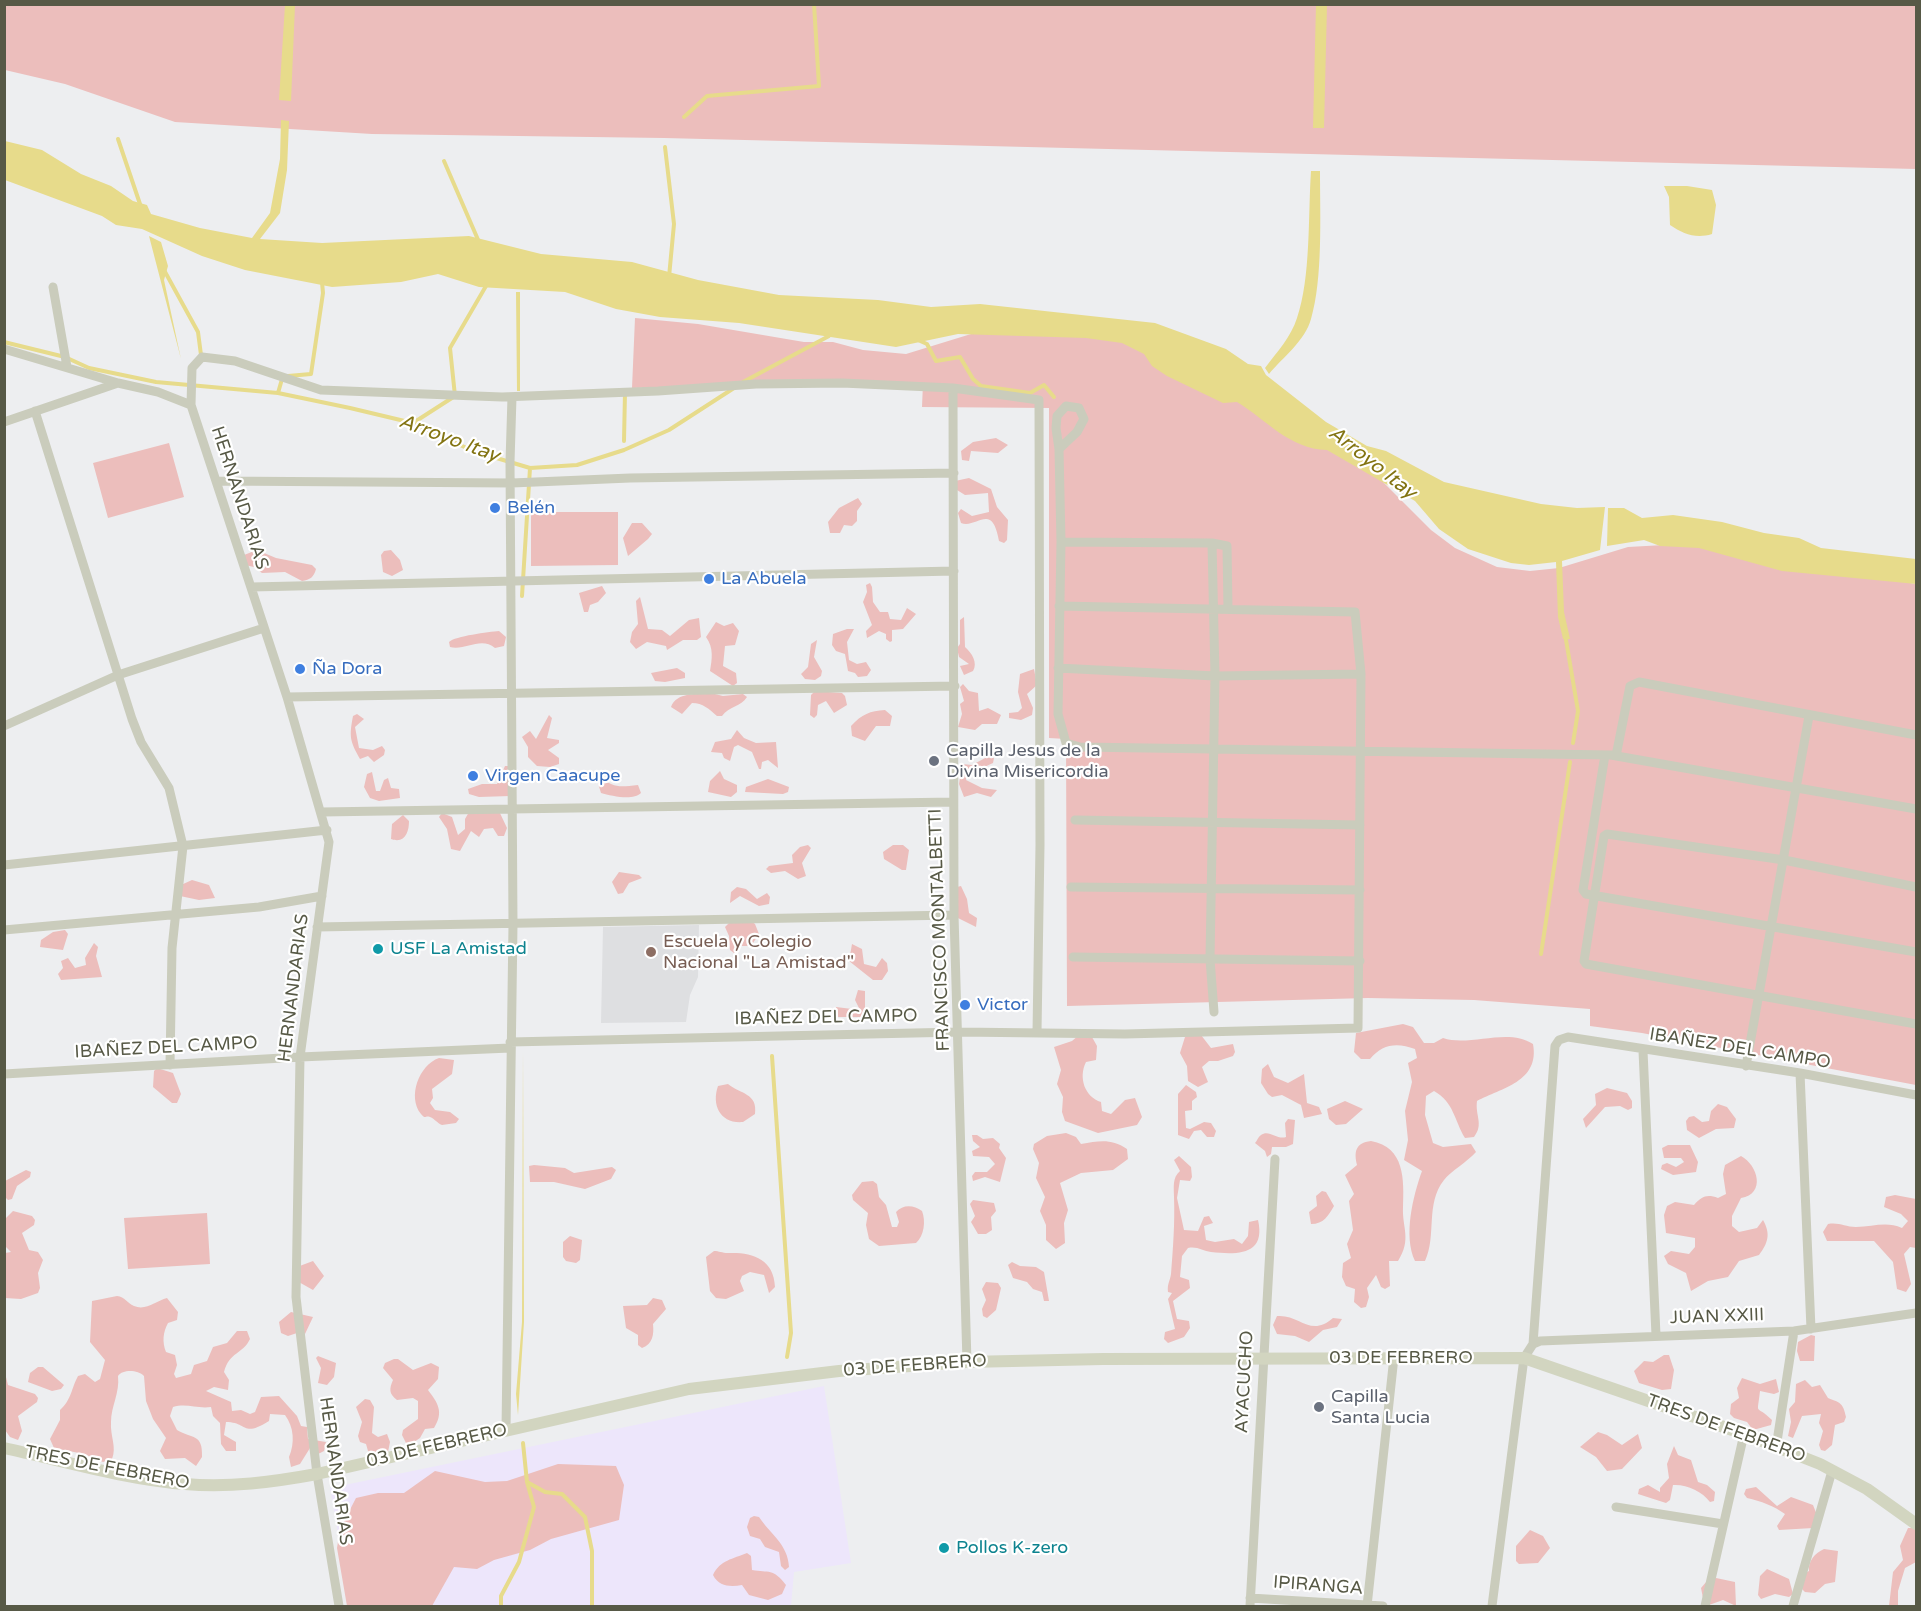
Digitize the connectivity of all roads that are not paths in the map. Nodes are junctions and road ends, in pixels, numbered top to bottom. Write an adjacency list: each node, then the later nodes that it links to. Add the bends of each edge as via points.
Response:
1 (53, 287): 3 (street)
2 (4, 349): 3 (street)
3 (67, 367): 4 (street)
4 (118, 383): 7 (street); 8 (street)
5 (952, 388): 6 (street, via 756,384); 11 (street, FRANCISCO MONTALBETTI); 69 (street, via 1039,400)
6 (512, 397): 7 (street, HERNANDARIAS, via 321,390 235,361 202,357 192,368); 13 (street)
7 (191, 405): 12 (street, HERNANDARIAS)
8 (35, 411): 9 (street); 25 (street)
9 (4, 422)
10 (1059, 449): 14 (street)
11 (954, 473): 13 (street, via 630,477); 16 (street, FRANCISCO MONTALBETTI)
12 (216, 481): 13 (street); 18 (street, HERNANDARIAS)
13 (512, 483): 17 (street)
14 (1061, 542): 15 (street); 19 (street)
15 (1212, 543): 20 (street); 21 (street, via 1227,546)
16 (954, 571): 17 (street); 27 (street, FRANCISCO MONTALBETTI)
17 (512, 581): 18 (street); 28 (street)
18 (252, 587): 22 (street, HERNANDARIAS)
19 (1059, 606): 20 (street); 23 (street)
20 (1214, 609): 21 (street); 26 (street)
21 (1228, 609): 24 (street, via 1355,612)
22 (264, 628): 25 (street); 29 (street, HERNANDARIAS)
23 (1058, 668): 26 (street); 33 (street, via 1058,714 1066,743 1080,747)
24 (1361, 674): 26 (street); 34 (street)
25 (118, 675): 31 (street); 46 (street, via 141,742 169,788)
26 (1215, 676): 33 (street)
27 (955, 686): 28 (street); 38 (street, FRANCISCO MONTALBETTI)
28 (513, 695): 29 (street); 40 (street)
29 (287, 697): 41 (street, HERNANDARIAS)
30 (1809, 716): 32 (street); 36 (street, via 1639,682 1630,686); 37 (street)
31 (4, 726)
32 (1917, 735)
33 (1213, 750): 34 (street); 43 (street)
34 (1361, 753): 35 (street); 44 (street)
35 (1605, 755): 36 (street); 53 (street, via 1583,890)
36 (1616, 756): 37 (street)
37 (1796, 786): 39 (street); 47 (street)
38 (953, 802): 40 (street); 56 (street, FRANCISCO MONTALBETTI)
39 (1917, 809)
40 (513, 810): 41 (street); 57 (street)
41 (322, 812): 45 (street, HERNANDARIAS)
42 (1075, 820): 43 (street)
43 (1210, 822): 44 (street); 51 (street)
44 (1360, 825): 52 (street)
45 (327, 830): 46 (street); 54 (street, HERNANDARIAS)
46 (183, 846): 48 (street); 55 (street)
47 (1784, 860): 50 (street); 53 (street, via 1610,833 1604,836); 58 (street)
48 (4, 865)
49 (1071, 887): 51 (street)
50 (1917, 887)
51 (1211, 888): 52 (street); 63 (street)
52 (1360, 890): 64 (street)
53 (1595, 895): 58 (street); 65 (street, via 1586,964)
54 (322, 896): 55 (street); 59 (street, HERNANDARIAS)
55 (176, 915): 60 (street); 73 (street)
56 (954, 915): 57 (street); 68 (street, FRANCISCO MONTALBETTI)
57 (513, 924): 59 (street); 70 (street)
58 (1771, 926): 61 (street); 65 (street)
59 (317, 927): 72 (street, HERNANDARIAS)
60 (4, 930)
61 (1917, 952)
62 (1073, 957): 63 (street)
63 (1210, 959): 64 (street); 66 (street)
64 (1360, 961): 69 (street, IBAÑEZ DEL CAMPO, via 1358,1028 1125,1034)
65 (1758, 996): 67 (street); 74 (street)
66 (1214, 1012)
67 (1917, 1024)
68 (959, 1032): 69 (street, IBAÑEZ DEL CAMPO); 70 (street, IBAÑEZ DEL CAMPO); 87 (street, FRANCISCO MONTALBETTI)
69 (1037, 1032)
70 (510, 1045): 72 (street, IBAÑEZ DEL CAMPO); 88 (street)
71 (1642, 1051): 74 (street, IBAÑEZ DEL CAMPO); 82 (street); 83 (street, IBAÑEZ DEL CAMPO, via 1568,1037 1555,1046)
72 (300, 1057): 73 (street, IBAÑEZ DEL CAMPO); 93 (street, HERNANDARIAS, via 296,1297)
73 (170, 1065): 76 (street, IBAÑEZ DEL CAMPO)
74 (1746, 1065): 75 (street, IBAÑEZ DEL CAMPO)
75 (1800, 1073): 77 (street, IBAÑEZ DEL CAMPO); 80 (street)
76 (4, 1074)
77 (1917, 1095)
78 (1275, 1159): 85 (street, AYACUCHO)
79 (1917, 1312): 80 (street, JUAN XXIII)
80 (1811, 1329): 81 (street, JUAN XXIII)
81 (1794, 1332): 82 (street, JUAN XXIII); 91 (street)
82 (1656, 1335): 83 (street, JUAN XXIII)
83 (1533, 1344): 86 (street)
84 (1394, 1357): 85 (street, 03 DE FEBRERO); 86 (street, 03 DE FEBRERO); 99 (street)
85 (1262, 1358): 87 (street, 03 DE FEBRERO); 97 (street, AYACUCHO)
86 (1524, 1358): 89 (street, TRES DE FEBRERO); 101 (street)
87 (967, 1362): 88 (street, 03 DE FEBRERO, via 839,1371 689,1389)
88 (506, 1429): 93 (street, 03 DE FEBRERO)
89 (1744, 1434): 91 (street, TRES DE FEBRERO); 95 (street)
90 (4, 1448): 93 (street, TRES DE FEBRERO, via 184,1484 223,1486)
91 (1776, 1448): 92 (street, TRES DE FEBRERO)
92 (1832, 1471): 96 (street, TRES DE FEBRERO, via 1867,1489); 103 (street)
93 (317, 1474): 98 (street, HERNANDARIAS)
94 (1616, 1507): 95 (street)
95 (1723, 1524): 102 (street)
96 (1917, 1524)
97 (1250, 1602): 99 (street, IPIRANGA)
98 (339, 1606)
99 (1367, 1606): 100 (street, IPIRANGA)
100 (1383, 1606)
101 (1492, 1606)
102 (1705, 1606)
103 (1793, 1606)

